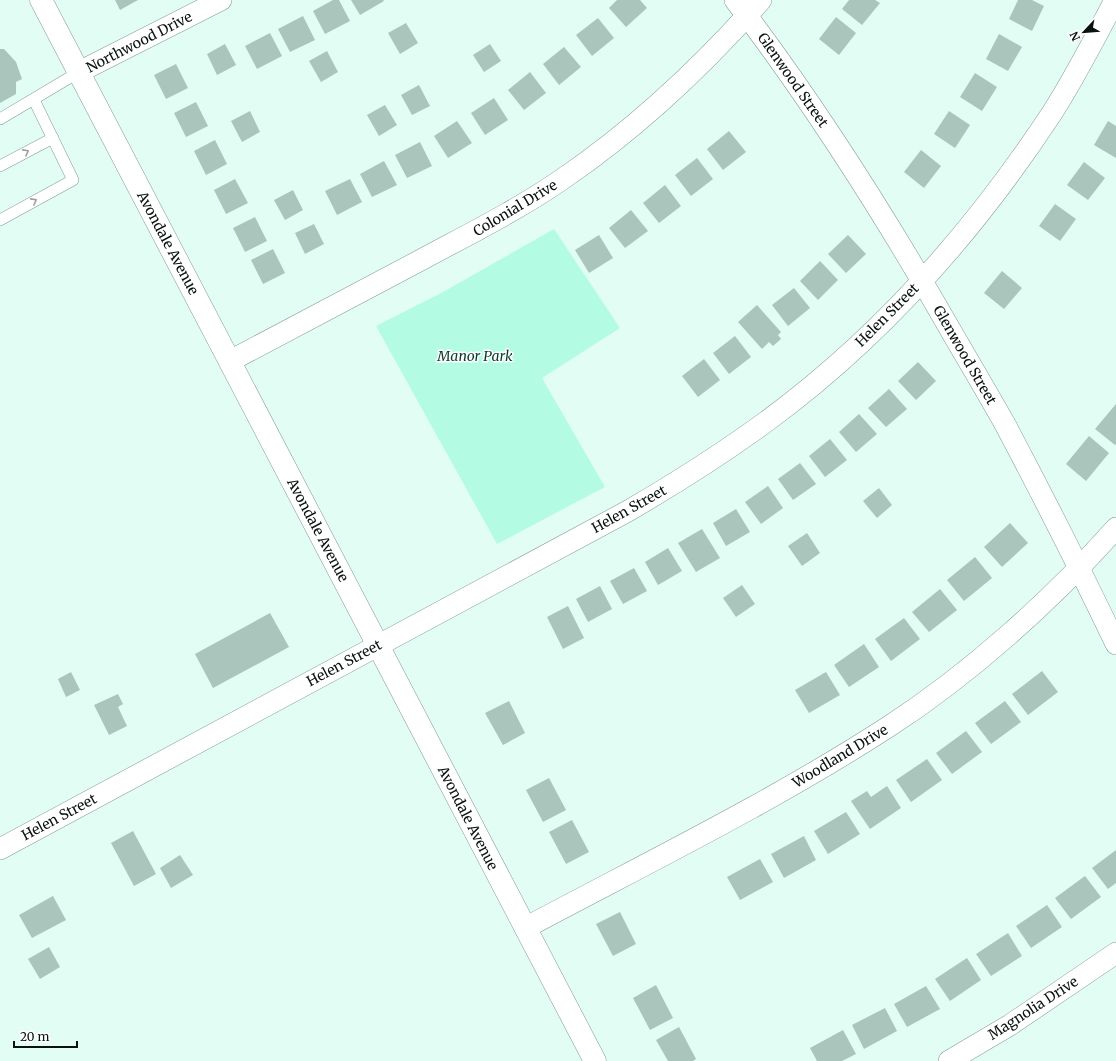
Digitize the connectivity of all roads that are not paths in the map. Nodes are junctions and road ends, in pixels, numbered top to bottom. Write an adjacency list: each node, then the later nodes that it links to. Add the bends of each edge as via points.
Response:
1 (41, 0): 6 (street, Avondale Avenue)
2 (222, 0): 6 (street, Northwood Drive)
3 (761, 0): 5 (street, Colonial Drive)
4 (1115, 0): 12 (street, Helen Street, via 1053,112 1014,169 961,237)
5 (741, 8): 12 (street, Glenwood Street, via 786,68); 13 (street, Colonial Drive, via 701,64 657,106 610,145 560,181 495,221)
6 (79, 72): 7 (lane); 13 (street, Avondale Avenue)
7 (34, 100): 8 (lane); 9 (lane)
8 (0, 119)
9 (53, 138): 10 (lane, one-way to 9); 11 (lane, one-way to 9, via 73,180)
10 (0, 166)
11 (0, 220)
12 (923, 280): 15 (street, Glenwood Street, via 1005,425); 16 (street, Helen Street, via 874,330 822,377 712,460 628,510)
13 (230, 361): 16 (street, Avondale Avenue)
14 (1116, 528): 15 (street, Woodland Drive)
15 (1079, 567): 17 (street, Glenwood Street); 19 (street, Woodland Drive, via 991,650 889,726 746,812)
16 (378, 644): 18 (street, Helen Street); 19 (street, Avondale Avenue)
17 (1116, 644)
18 (0, 849)
19 (525, 928): 21 (street, Avondale Avenue)
20 (1116, 953): 22 (street, Magnolia Drive, via 1010,1025)
21 (594, 1061)
22 (949, 1061)

